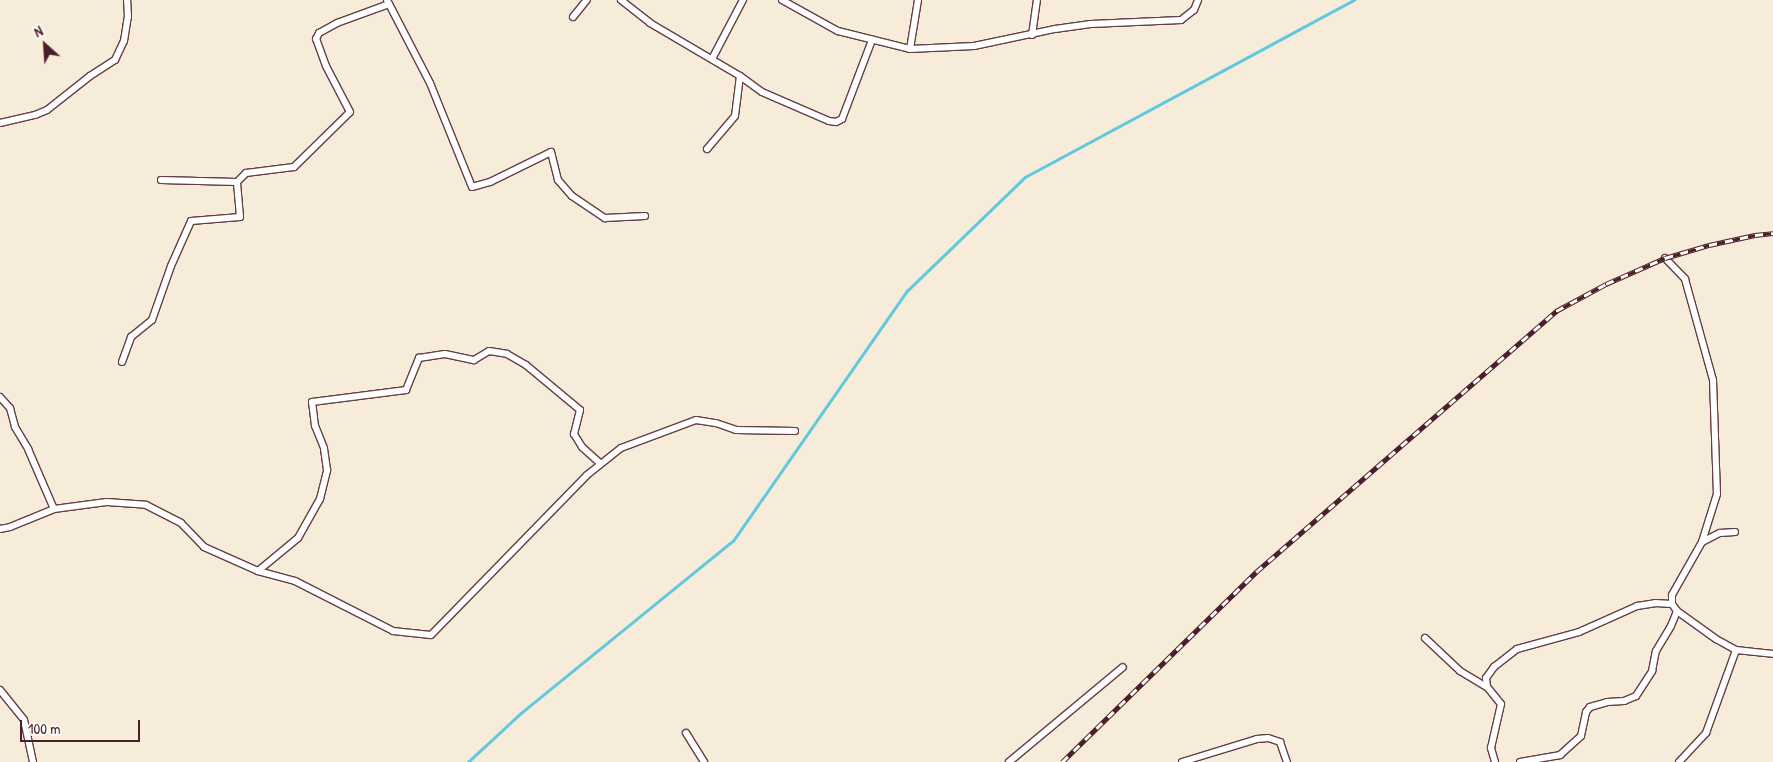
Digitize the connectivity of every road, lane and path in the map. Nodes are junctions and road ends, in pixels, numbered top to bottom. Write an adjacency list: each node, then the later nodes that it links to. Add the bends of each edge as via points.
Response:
1 (127, 0): 16 (street, via 124,42 115,60 47,110)
2 (587, 0): 10 (street)
3 (621, 0): 14 (street, via 650,23)
4 (743, 0): 14 (street)
5 (782, 0): 12 (street, via 838,31)
6 (918, 0): 13 (street)
7 (1037, 0): 11 (street)
8 (1198, 0): 11 (street, via 1194,10 1181,20 1090,24)
9 (388, 2): 19 (street, via 337,23 319,33 316,39 350,112 294,167 246,173); 20 (street, via 430,83 472,187 490,182 551,152 558,180 572,196 605,218)
10 (573, 17)
11 (1032, 35): 13 (street, via 974,46)
12 (872, 40): 13 (street); 15 (street, via 842,119 836,122 762,92)
13 (910, 48)
14 (712, 59): 15 (street)
15 (740, 76): 17 (street, via 734,116)
16 (0, 123)
17 (707, 149)
18 (161, 180): 19 (street)
19 (238, 182): 22 (street, via 240,217 191,221 152,320 131,337)
20 (645, 216)
21 (1665, 258): 29 (street, via 1685,279 1713,380 1717,494)
22 (122, 362)
23 (0, 397): 26 (street, via 10,408 15,427)
24 (795, 431): 25 (street, via 736,430 696,420 621,448)
25 (601, 464): 30 (street, via 431,635 393,631 295,582); 30 (street, via 582,447 574,434 580,410 526,365 507,354 489,351 474,360 445,354 419,358 406,390 312,402 314,426 324,448 327,470 320,499 298,538)
26 (54, 510): 27 (street); 30 (street, via 107,502 146,505 181,523 204,547)
27 (0, 528)
28 (1735, 532): 29 (street, via 1720,533)
29 (1702, 542): 31 (street, via 1672,595)
30 (258, 571)
31 (1672, 604): 32 (street); 37 (street, via 1637,606 1580,632 1517,649 1490,672 1486,678)
32 (1677, 611): 34 (street); 46 (street, via 1672,626 1656,651 1652,671 1636,696 1590,707 1581,736 1560,756)
33 (1425, 638): 37 (street, via 1460,671)
34 (1736, 650): 35 (street); 47 (street, via 1706,734)
35 (1773, 654)
36 (1123, 667): 42 (street)
37 (1487, 687): 45 (street, via 1501,704 1492,748)
38 (0, 690): 40 (street, via 24,720)
39 (686, 733): 41 (street)
40 (33, 762)
41 (704, 762)
42 (1009, 762)
43 (1182, 762): 44 (street, via 1268,738 1280,742)
44 (1287, 762)
45 (1495, 762)
46 (1520, 762)
47 (1680, 762)

